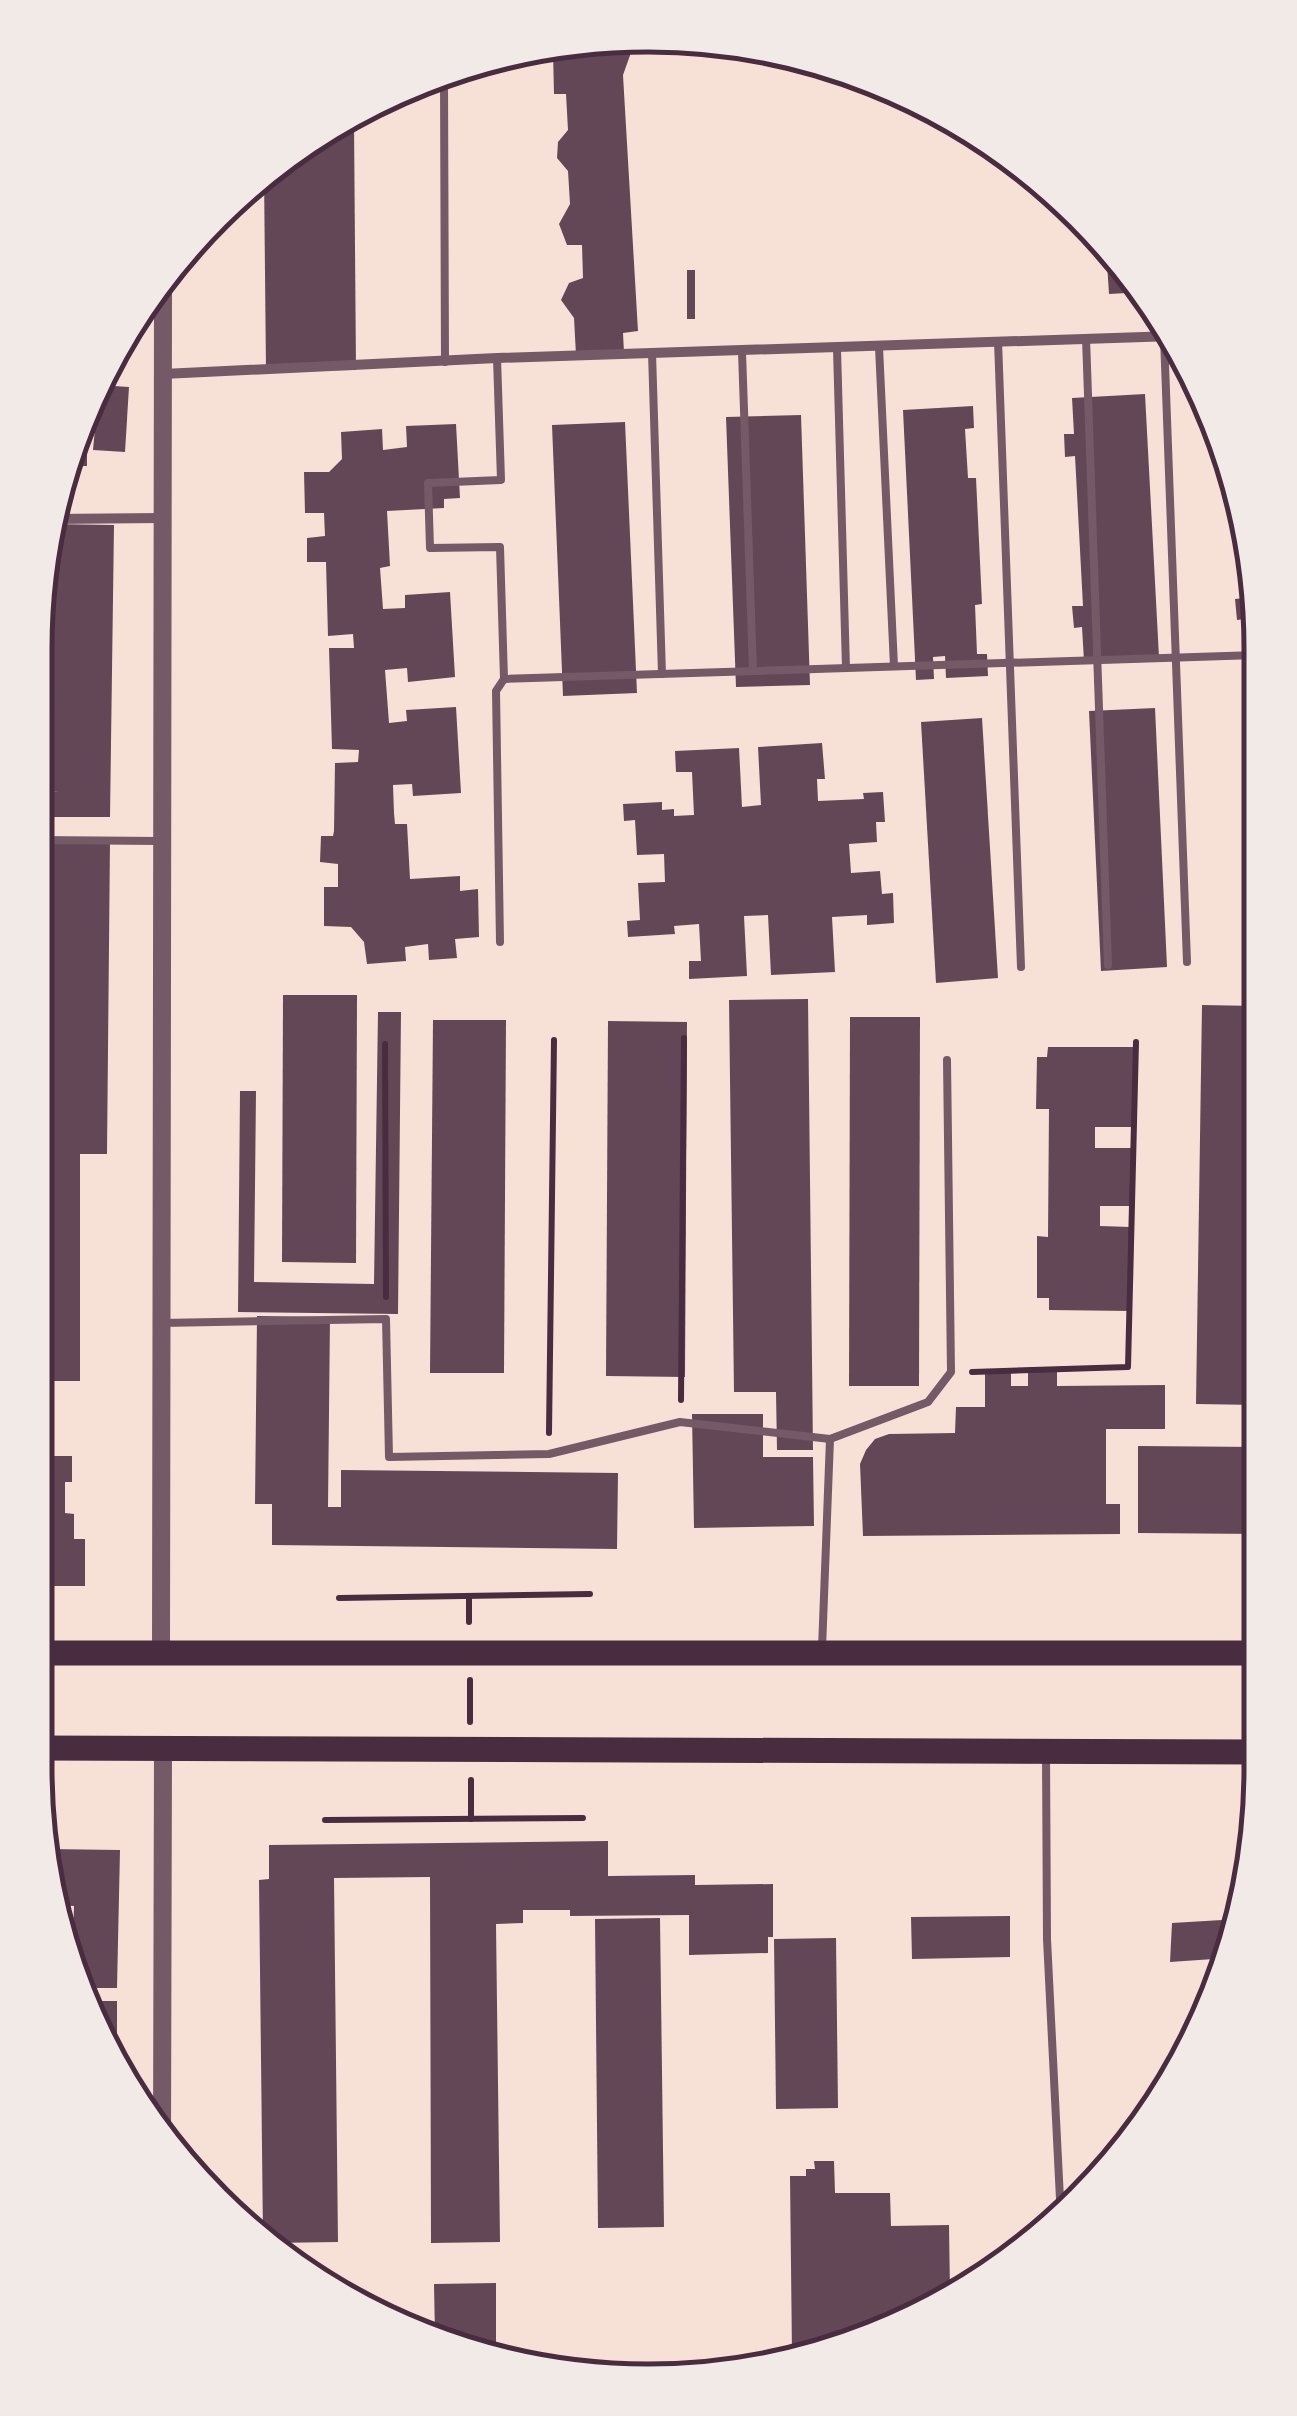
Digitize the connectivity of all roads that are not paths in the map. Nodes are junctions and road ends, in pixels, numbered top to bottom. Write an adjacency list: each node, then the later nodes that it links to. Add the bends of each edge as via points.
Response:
1 (444, 89): 12 (lane)
2 (163, 304): 13 (street)
3 (1156, 336): 4 (street)
4 (1086, 338): 5 (street); 18 (lane)
5 (998, 341): 6 (street); 19 (lane)
6 (879, 347): 7 (street); 20 (lane)
7 (836, 349): 8 (street); 21 (lane)
8 (742, 352): 9 (street); 22 (lane)
9 (652, 353): 10 (street); 23 (lane)
10 (497, 358): 12 (street); 24 (lane, via 500,480 428,482 430,548 500,547)
11 (1170, 359): 17 (lane)
12 (445, 362): 13 (street)
13 (163, 374): 14 (street)
14 (162, 518): 15 (street); 26 (street)
15 (67, 519)
16 (1244, 655): 17 (lane)
17 (1178, 658): 18 (lane); 28 (lane)
18 (1096, 660): 19 (lane); 29 (lane)
19 (1007, 663): 20 (lane); 30 (lane)
20 (894, 666): 21 (lane)
21 (846, 668): 22 (lane)
22 (753, 671): 23 (lane)
23 (662, 674): 24 (lane)
24 (504, 680): 27 (lane, via 496,691)
25 (52, 840): 26 (lane)
26 (160, 842): 32 (street)
27 (500, 942)
28 (1187, 962)
29 (1108, 966)
30 (1021, 967)
31 (947, 1060): 33 (lane, via 951,1372 928,1402)
32 (161, 1323): 33 (lane, via 386,1318 389,1456 549,1454 680,1422); 34 (street)
33 (830, 1439): 37 (lane)
34 (161, 1652): 35 (main road); 37 (main road)
35 (52, 1653)
36 (1244, 1653): 37 (main road)
37 (822, 1656)
38 (163, 1747): 39 (main road); 40 (main road); 42 (street)
39 (52, 1748)
40 (1046, 1751): 41 (main road); 43 (lane, via 1046,1940)
41 (1244, 1752)
42 (162, 2111)
43 (1060, 2198)

